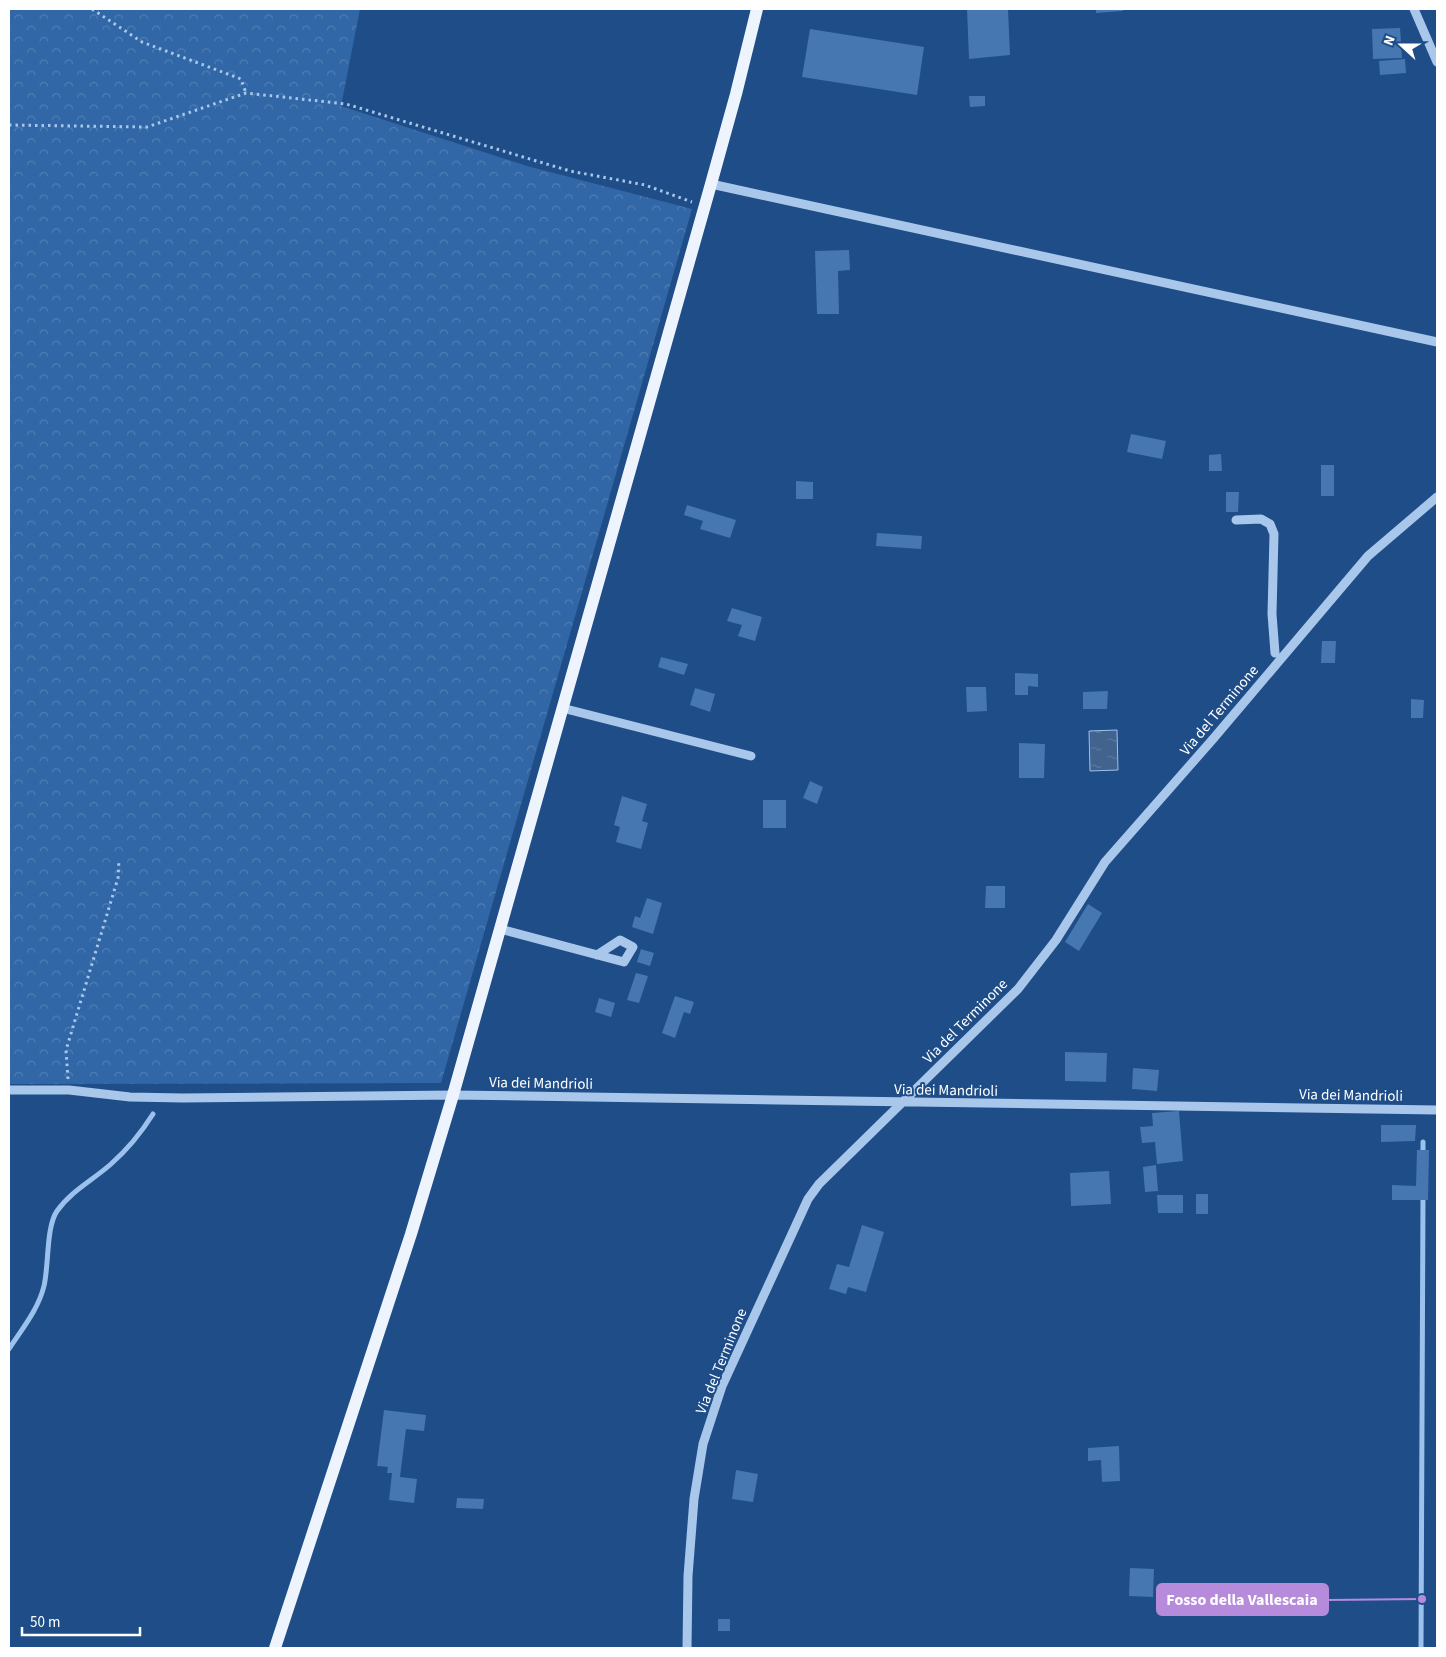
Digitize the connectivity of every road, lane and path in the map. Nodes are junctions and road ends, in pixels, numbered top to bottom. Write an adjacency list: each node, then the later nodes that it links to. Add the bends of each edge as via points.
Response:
1 (92, 9): 5 (path, via 142,42 241,79)
2 (757, 9): 7 (main road)
3 (1414, 9): 4 (street)
4 (1437, 62)
5 (246, 93): 6 (path, via 147,127); 8 (path, via 346,104 570,171 645,185)
6 (9, 125)
7 (712, 184): 8 (main road); 9 (street)
8 (705, 207): 13 (main road)
9 (1437, 342)
10 (1437, 497): 21 (street, Via del Terminone, via 1368,556 1105,862 1056,940 1018,988)
11 (1236, 520): 12 (street, via 1262,519 1270,524 1274,534 1272,614)
12 (1275, 653)
13 (562, 708): 14 (street); 16 (main road)
14 (751, 756)
15 (119, 860): 19 (path, via 118,878 66,1050)
16 (500, 930): 17 (street); 20 (main road)
17 (597, 955)
18 (9, 1090): 19 (street, Via dei Mandrioli)
19 (69, 1090): 20 (street, Via dei Mandrioli, via 130,1097 183,1098)
20 (454, 1095): 21 (street, Via dei Mandrioli); 23 (main road)
21 (902, 1103): 22 (street, Via dei Mandrioli); 24 (street, Via del Terminone, via 819,1184 808,1199 722,1386 703,1444 694,1499)
22 (1437, 1110)
23 (275, 1648)
24 (686, 1648)

